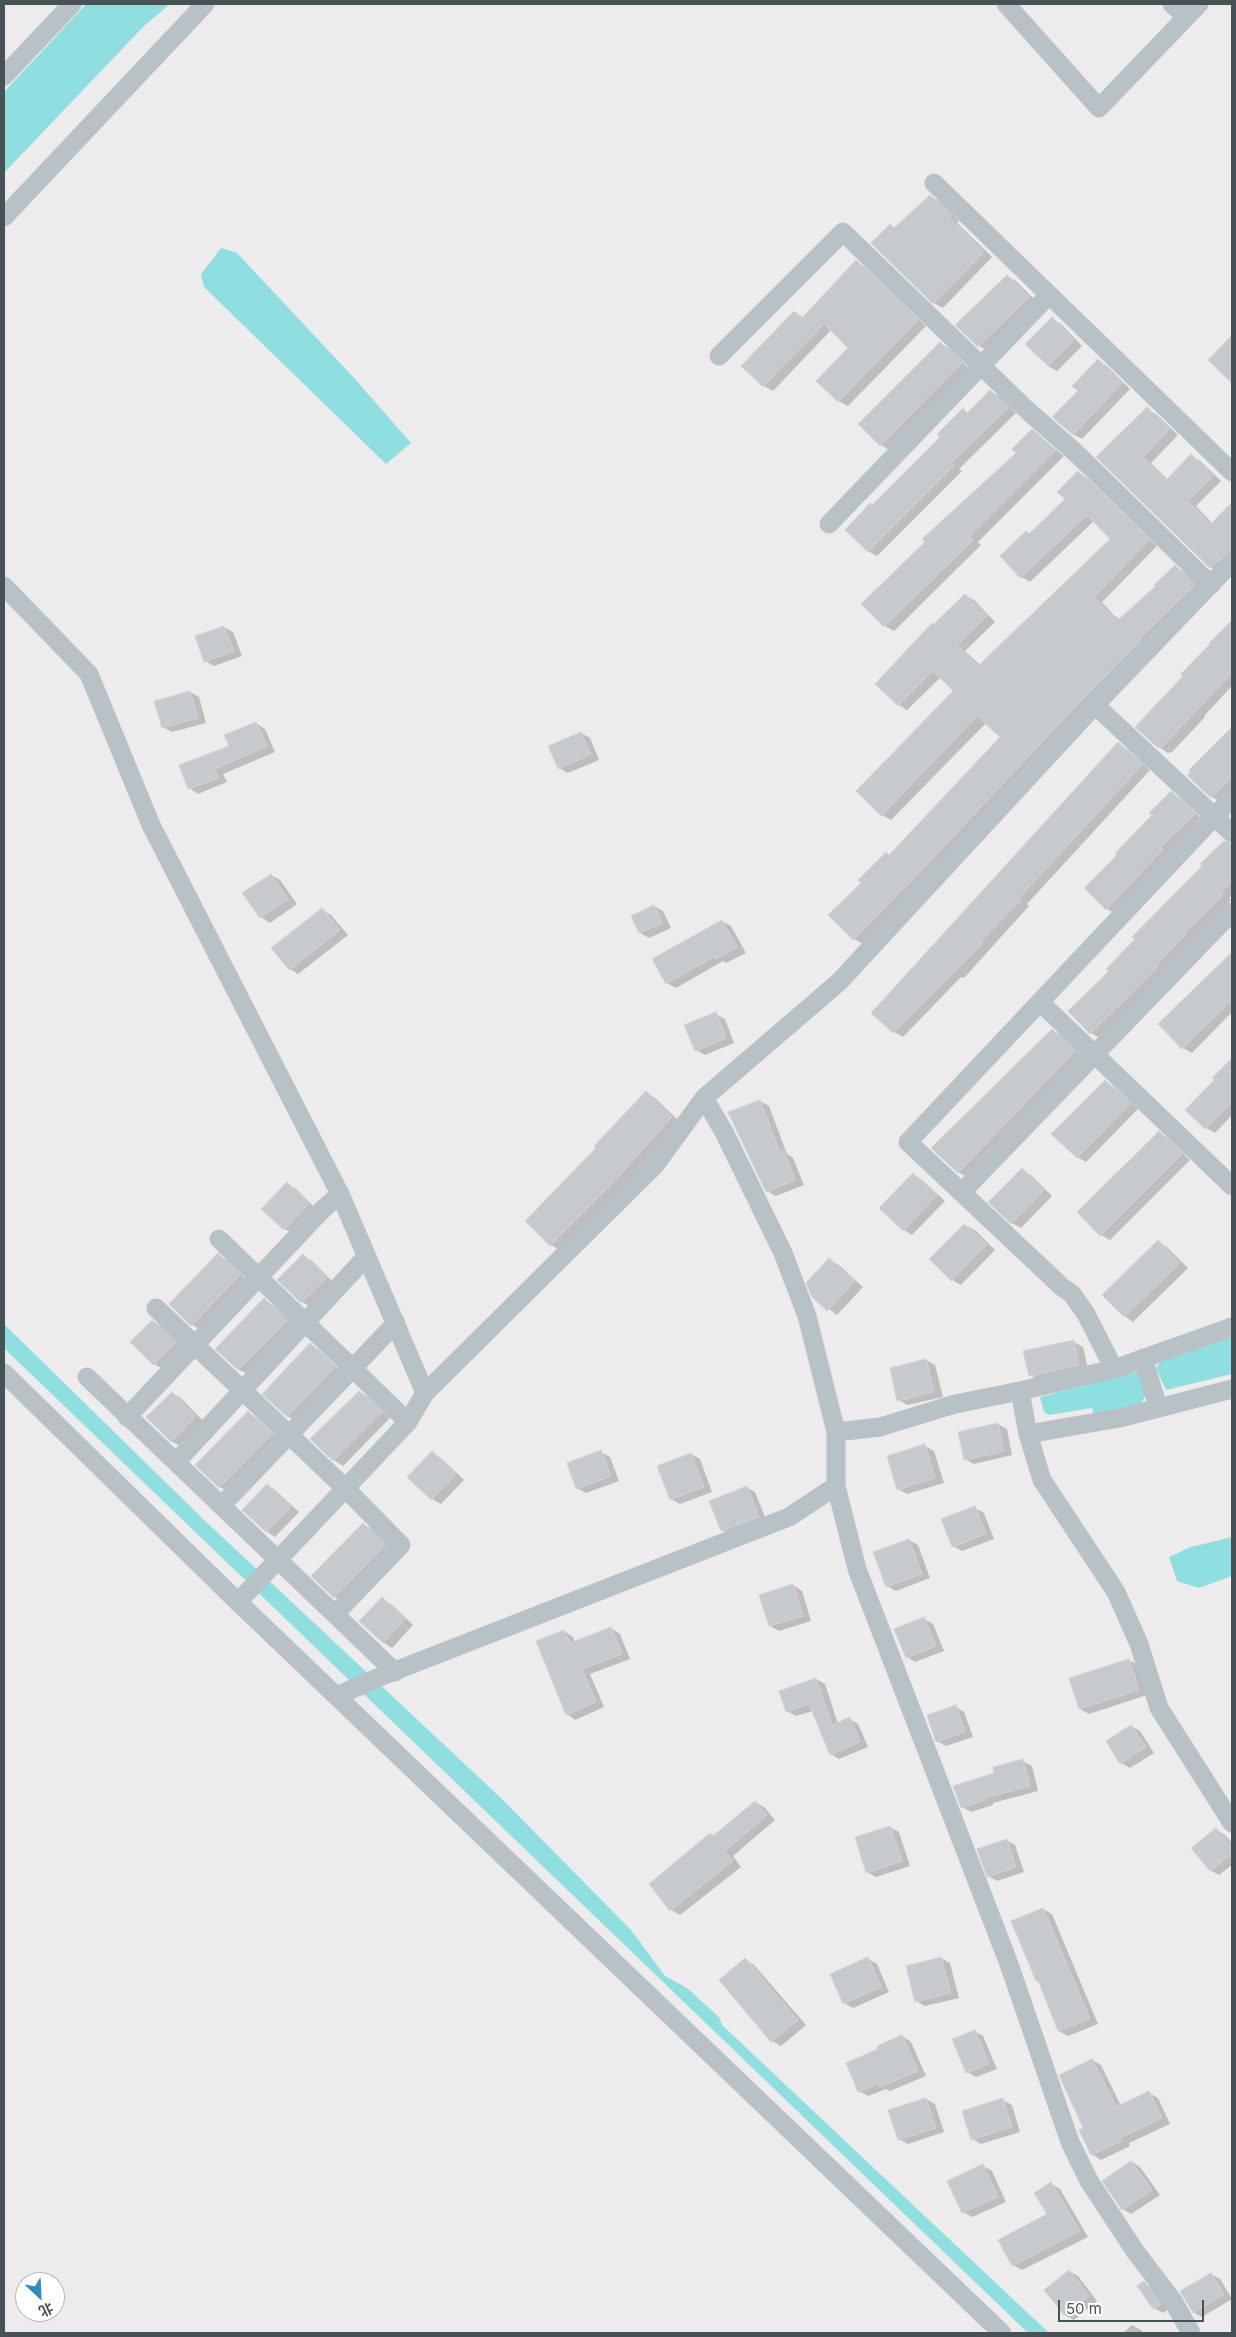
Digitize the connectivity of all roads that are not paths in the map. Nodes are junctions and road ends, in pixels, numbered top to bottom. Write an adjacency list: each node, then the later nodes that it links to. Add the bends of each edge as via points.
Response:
1 (72, 4): 6 (street)
2 (205, 4): 8 (street)
3 (1006, 4): 5 (street, via 1099,108)
4 (1172, 4): 5 (street)
5 (1192, 10)
6 (4, 76)
7 (934, 183): 9 (street)
8 (4, 217)
9 (1049, 295): 11 (street); 12 (street)
10 (719, 356): 11 (street, via 843,232)
11 (980, 365): 13 (street); 15 (street)
12 (1232, 472)
13 (829, 524)
14 (1232, 562): 15 (street)
15 (1211, 585): 17 (street)
16 (4, 586): 27 (street, via 90,674 150,825)
17 (1095, 705): 19 (street); 24 (street, via 839,982)
18 (1232, 798): 19 (street)
19 (1215, 816): 20 (street); 22 (street)
20 (1232, 833)
21 (1232, 912): 23 (street)
22 (1041, 1003): 23 (street); 26 (street, via 908,1142)
23 (1096, 1056): 25 (street); 26 (street)
24 (704, 1098): 44 (street, via 656,1164); 48 (street, via 783,1253 807,1316)
25 (1232, 1186)
26 (962, 1192): 38 (street, via 1072,1294)
27 (340, 1194): 29 (street); 30 (street)
28 (219, 1239): 30 (street)
29 (366, 1257): 32 (street); 33 (street)
30 (258, 1277): 32 (street); 35 (street)
31 (156, 1308): 35 (street)
32 (305, 1323): 37 (street); 42 (street)
33 (396, 1323): 37 (street); 44 (street)
34 (1232, 1327): 36 (street)
35 (195, 1345): 42 (street); 46 (street)
36 (1142, 1358): 38 (street); 45 (street)
37 (352, 1368): 47 (street); 50 (street)
38 (1114, 1369): 43 (street)
39 (4, 1373): 56 (street)
40 (87, 1377): 46 (street)
41 (1232, 1389): 45 (street)
42 (242, 1391): 50 (street); 51 (street)
43 (1020, 1392): 48 (street, via 955,1404 880,1427); 49 (street)
44 (425, 1393): 47 (street)
45 (1158, 1407): 49 (street, via 1120,1418)
46 (127, 1417): 51 (street)
47 (408, 1422): 53 (street)
48 (836, 1432): 52 (street)
49 (1028, 1434): 60 (street, via 1042,1480 1116,1592 1140,1644 1159,1708)
50 (288, 1436): 53 (street); 54 (street)
51 (176, 1462): 54 (street)
52 (836, 1486): 58 (street, via 789,1517); 62 (street, via 857,1569 1009,1964 1070,2142 1090,2181 1135,2251 1173,2301)
53 (346, 1489): 55 (street); 57 (street, via 401,1546)
54 (222, 1505): 55 (street)
55 (272, 1565): 56 (street); 57 (street)
56 (243, 1597): 59 (street)
57 (336, 1614): 58 (street)
58 (389, 1674): 59 (street)
59 (336, 1696): 61 (street)
60 (1232, 1823)
61 (1002, 2333)
62 (1191, 2333)

